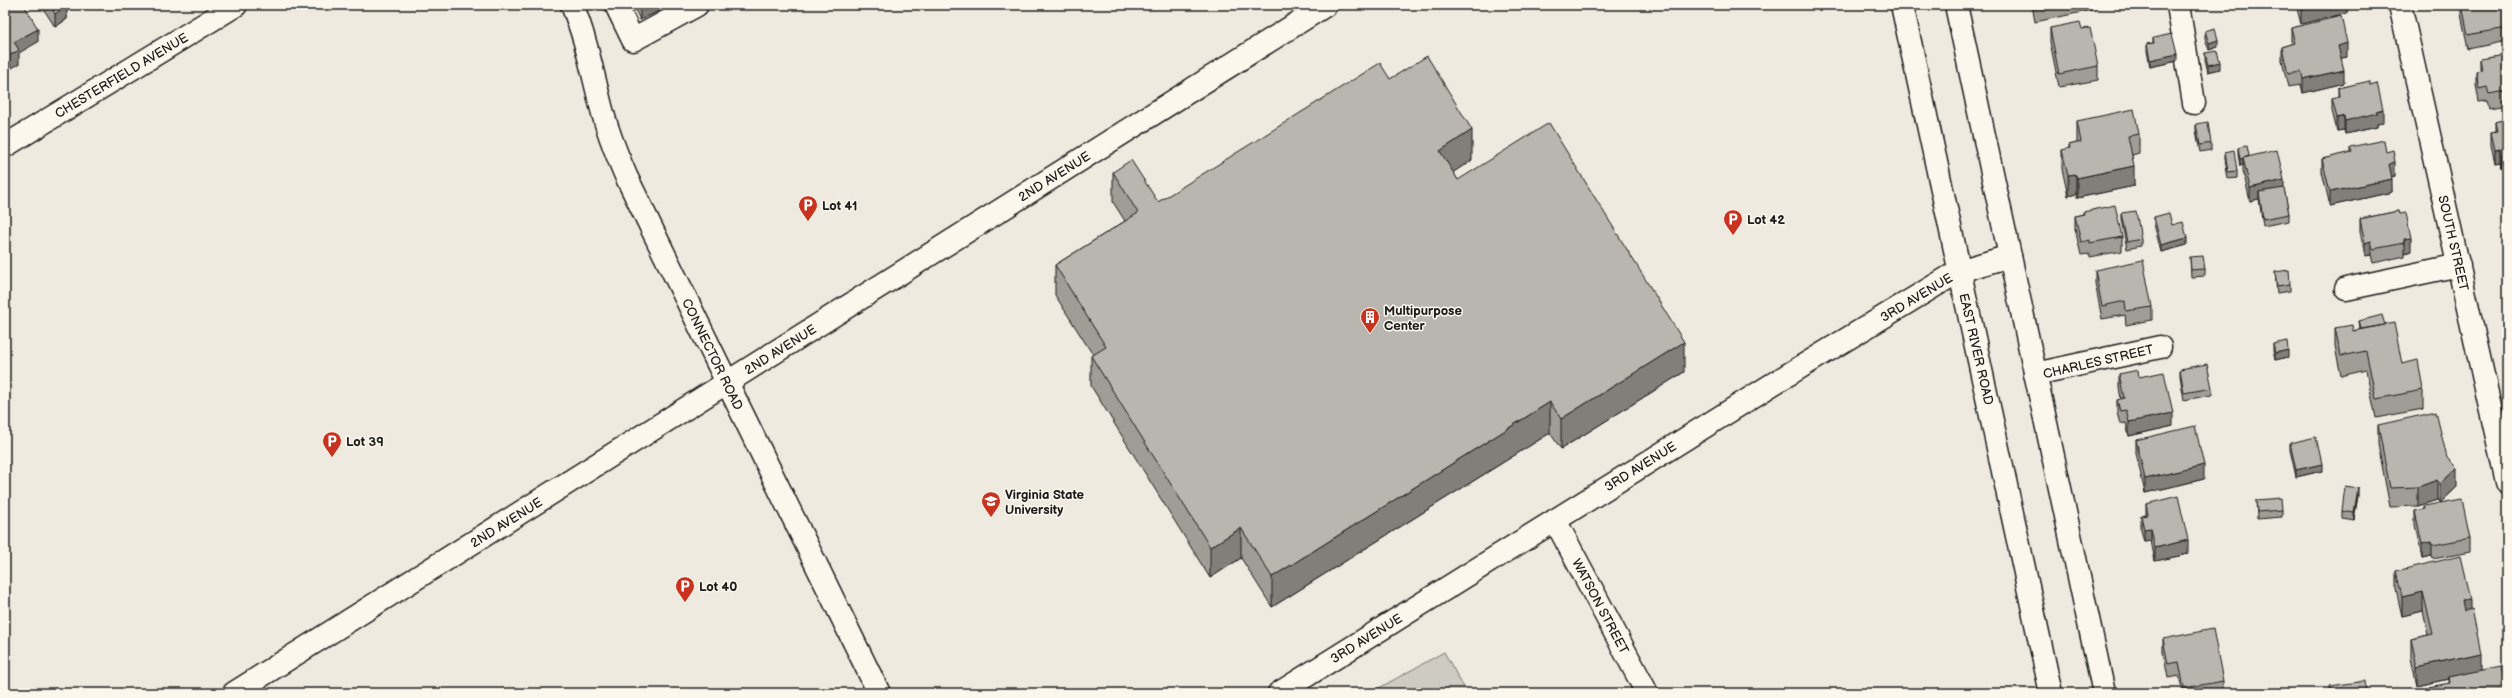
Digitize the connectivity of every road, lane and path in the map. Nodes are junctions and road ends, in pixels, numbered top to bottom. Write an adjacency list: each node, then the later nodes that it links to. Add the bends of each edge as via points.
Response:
1 (236, 5): 11 (street, CHESTERFIELD AVENUE)
2 (572, 5): 18 (street, CONNECTOR ROAD, via 584,32 611,141)
3 (616, 5): 4 (street, via 633,40)
4 (697, 5)
5 (1326, 5): 18 (street, 2ND AVENUE)
6 (1902, 5): 14 (street, EAST RIVER ROAD)
7 (1956, 5): 12 (street)
8 (2178, 5): 10 (street)
9 (2400, 5): 13 (street, SOUTH STREET)
10 (2194, 103)
11 (5, 146)
12 (2010, 256): 14 (street, 3RD AVENUE); 17 (street)
13 (2458, 265): 15 (street); 19 (street, SOUTH STREET)
14 (1959, 271): 20 (street, 3RD AVENUE); 25 (street, EAST RIVER ROAD)
15 (2346, 289)
16 (2160, 347): 17 (street, CHARLES STREET)
17 (2035, 374): 26 (street)
18 (727, 382): 21 (street, 2ND AVENUE); 22 (street, CONNECTOR ROAD)
19 (2507, 482)
20 (1555, 520): 23 (street, 3RD AVENUE); 24 (street, WATSON STREET)
21 (234, 693)
22 (879, 693)
23 (1279, 693)
24 (1646, 693)
25 (2051, 693)
26 (2104, 693)

